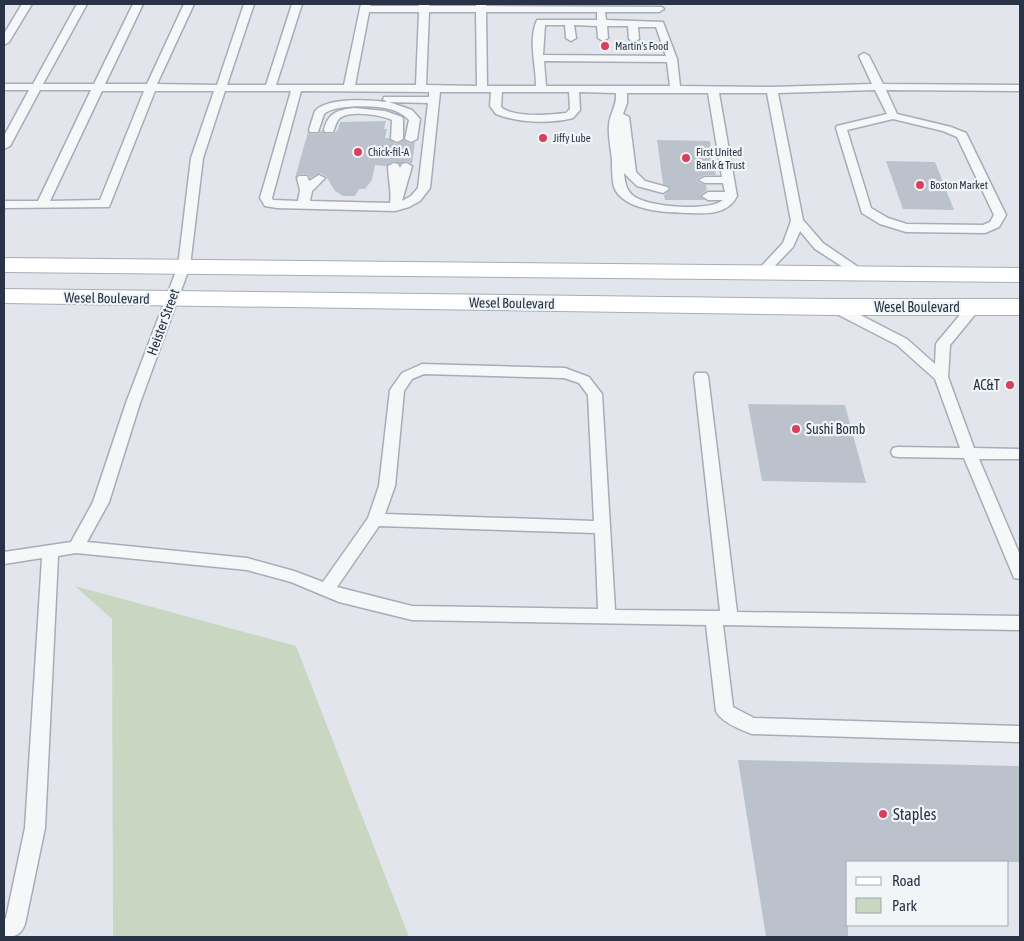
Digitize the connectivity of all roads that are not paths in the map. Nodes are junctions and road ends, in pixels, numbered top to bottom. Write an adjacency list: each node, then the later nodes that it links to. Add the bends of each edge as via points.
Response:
1 (28, 4): 21 (lane)
2 (82, 4): 26 (lane)
3 (138, 4): 27 (lane)
4 (189, 4): 28 (lane)
5 (249, 4): 30 (lane, Heister Street)
6 (297, 4): 31 (lane)
7 (365, 6): 8 (lane); 32 (lane)
8 (424, 6): 9 (lane); 33 (lane)
9 (481, 6): 10 (lane); 35 (lane)
10 (544, 6): 11 (lane); 13 (lane)
11 (600, 6): 12 (lane); 15 (lane)
12 (659, 6): 17 (lane)
13 (540, 22): 14 (lane); 23 (lane)
14 (569, 22): 15 (lane); 18 (lane)
15 (601, 22): 16 (lane); 19 (lane)
16 (633, 23): 17 (lane); 20 (lane)
17 (660, 24): 24 (lane)
18 (571, 38)
19 (603, 38)
20 (634, 39)
21 (4, 42)
22 (864, 56): 29 (lane)
23 (538, 58): 24 (lane, via 572,55); 37 (lane)
24 (672, 59): 40 (lane)
25 (4, 87): 26 (lane)
26 (36, 87): 27 (lane); 51 (lane)
27 (97, 87): 28 (lane); 61 (lane)
28 (151, 87): 30 (lane); 61 (lane, via 105,204)
29 (878, 87): 34 (lane); 42 (lane); 46 (lane)
30 (219, 88): 31 (lane); 66 (lane, Heister Street, via 196,158)
31 (270, 88): 43 (lane)
32 (349, 88): 33 (lane); 43 (lane)
33 (421, 88): 44 (lane)
34 (1020, 88)
35 (482, 89): 36 (lane); 44 (lane)
36 (497, 89): 37 (lane); 38 (lane, via 497,111 507,116 564,117 574,112)
37 (541, 89): 38 (lane)
38 (574, 89): 39 (lane)
39 (621, 89): 40 (lane); 45 (lane)
40 (675, 89): 41 (lane)
41 (713, 90): 42 (lane); 57 (lane)
42 (772, 90): 64 (lane)
43 (296, 93): 44 (lane); 62 (lane, via 266,198 277,204)
44 (434, 94): 63 (lane, via 424,188 410,204)
45 (622, 103): 45 (lane, via 634,125 640,167 663,188 652,193 638,186 630,174); 57 (lane, via 614,124 620,187 632,201 654,208 711,209 726,203)
46 (893, 116): 46 (lane, via 962,135 1000,215 995,224 985,229 906,228 884,222 866,210 841,128)
47 (314, 130): 50 (lane, via 318,113 324,107 391,105 401,107 416,119)
48 (329, 130): 49 (lane, via 333,118 339,114 384,112 398,119)
49 (397, 139)
50 (410, 139)
51 (4, 146)
52 (394, 166): 59 (lane)
53 (406, 166): 59 (lane)
54 (302, 178): 58 (lane)
55 (319, 178): 58 (lane)
56 (707, 188): 57 (lane)
57 (730, 188)
58 (306, 190): 62 (lane)
59 (397, 193): 63 (lane)
60 (4, 205): 61 (lane)
61 (42, 205)
62 (303, 205): 63 (lane)
63 (395, 207)
64 (797, 221): 67 (lane, via 789,244); 68 (lane, via 819,246)
65 (4, 265): 66 (main road)
66 (184, 266): 67 (main road); 71 (lane, Heister Street)
67 (761, 273): 68 (main road)
68 (860, 274): 69 (main road)
69 (1020, 275)
70 (4, 296): 71 (main road, Wesel Boulevard)
71 (171, 299): 73 (main road, Wesel Boulevard); 82 (lane, Heister Street, via 133,403 102,502)
72 (975, 306): 73 (main road, Wesel Boulevard); 74 (main road, Wesel Boulevard); 76 (lane, via 943,344)
73 (834, 307): 76 (lane, via 902,342)
74 (1020, 307)
75 (700, 376): 88 (lane)
76 (940, 377): 78 (lane)
77 (898, 452): 78 (lane)
78 (969, 453): 79 (lane); 85 (lane)
79 (1020, 454)
80 (374, 520): 81 (lane); 81 (lane, via 387,486 397,390 407,376 422,369 565,373 584,380 596,394); 86 (lane)
81 (602, 527): 87 (lane)
82 (76, 547): 83 (lane); 86 (lane, via 247,564)
83 (50, 550): 84 (lane); 91 (lane, via 35,828 15,924)
84 (4, 558)
85 (1020, 573)
86 (326, 590): 87 (lane, via 412,613)
87 (607, 616): 88 (lane)
88 (721, 618): 89 (lane); 90 (lane, via 725,712 752,726)
89 (1020, 623)
90 (1020, 734)
91 (4, 933)

